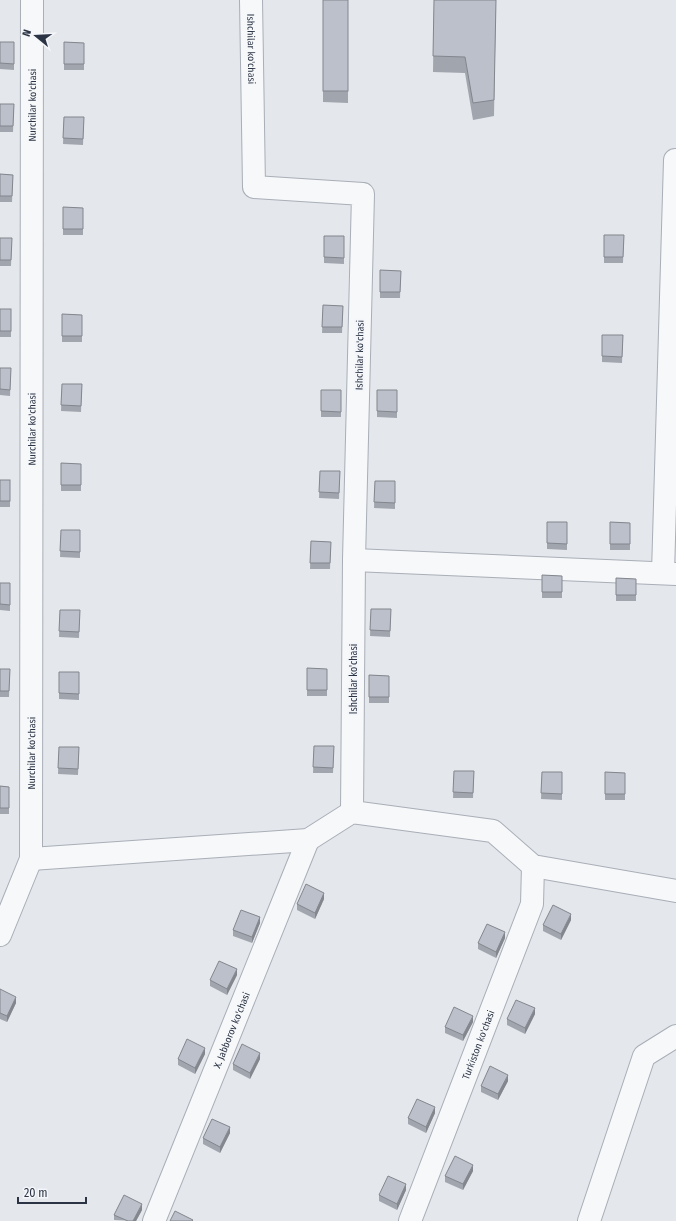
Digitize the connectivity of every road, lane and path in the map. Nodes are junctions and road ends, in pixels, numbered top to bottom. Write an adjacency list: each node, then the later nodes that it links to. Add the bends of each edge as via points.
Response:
1 (32, 0): 8 (street, Nurchilar ko'chasi)
2 (251, 0): 4 (street, Ishchilar ko'chasi, via 254,187 363,194)
3 (675, 160): 5 (street)
4 (354, 560): 5 (street); 6 (street, Ishchilar ko'chasi)
5 (670, 574)
6 (352, 812): 7 (street); 9 (street, via 493,831)
7 (308, 840): 8 (street); 13 (street, X. Jabborov ko'chasi)
8 (31, 859): 11 (street)
9 (533, 866): 10 (street); 14 (street, Turkiston ko'chasi, via 532,904)
10 (676, 891)
11 (0, 934)
12 (676, 1036): 15 (street, via 644,1056)
13 (154, 1221)
14 (410, 1221)
15 (589, 1221)

